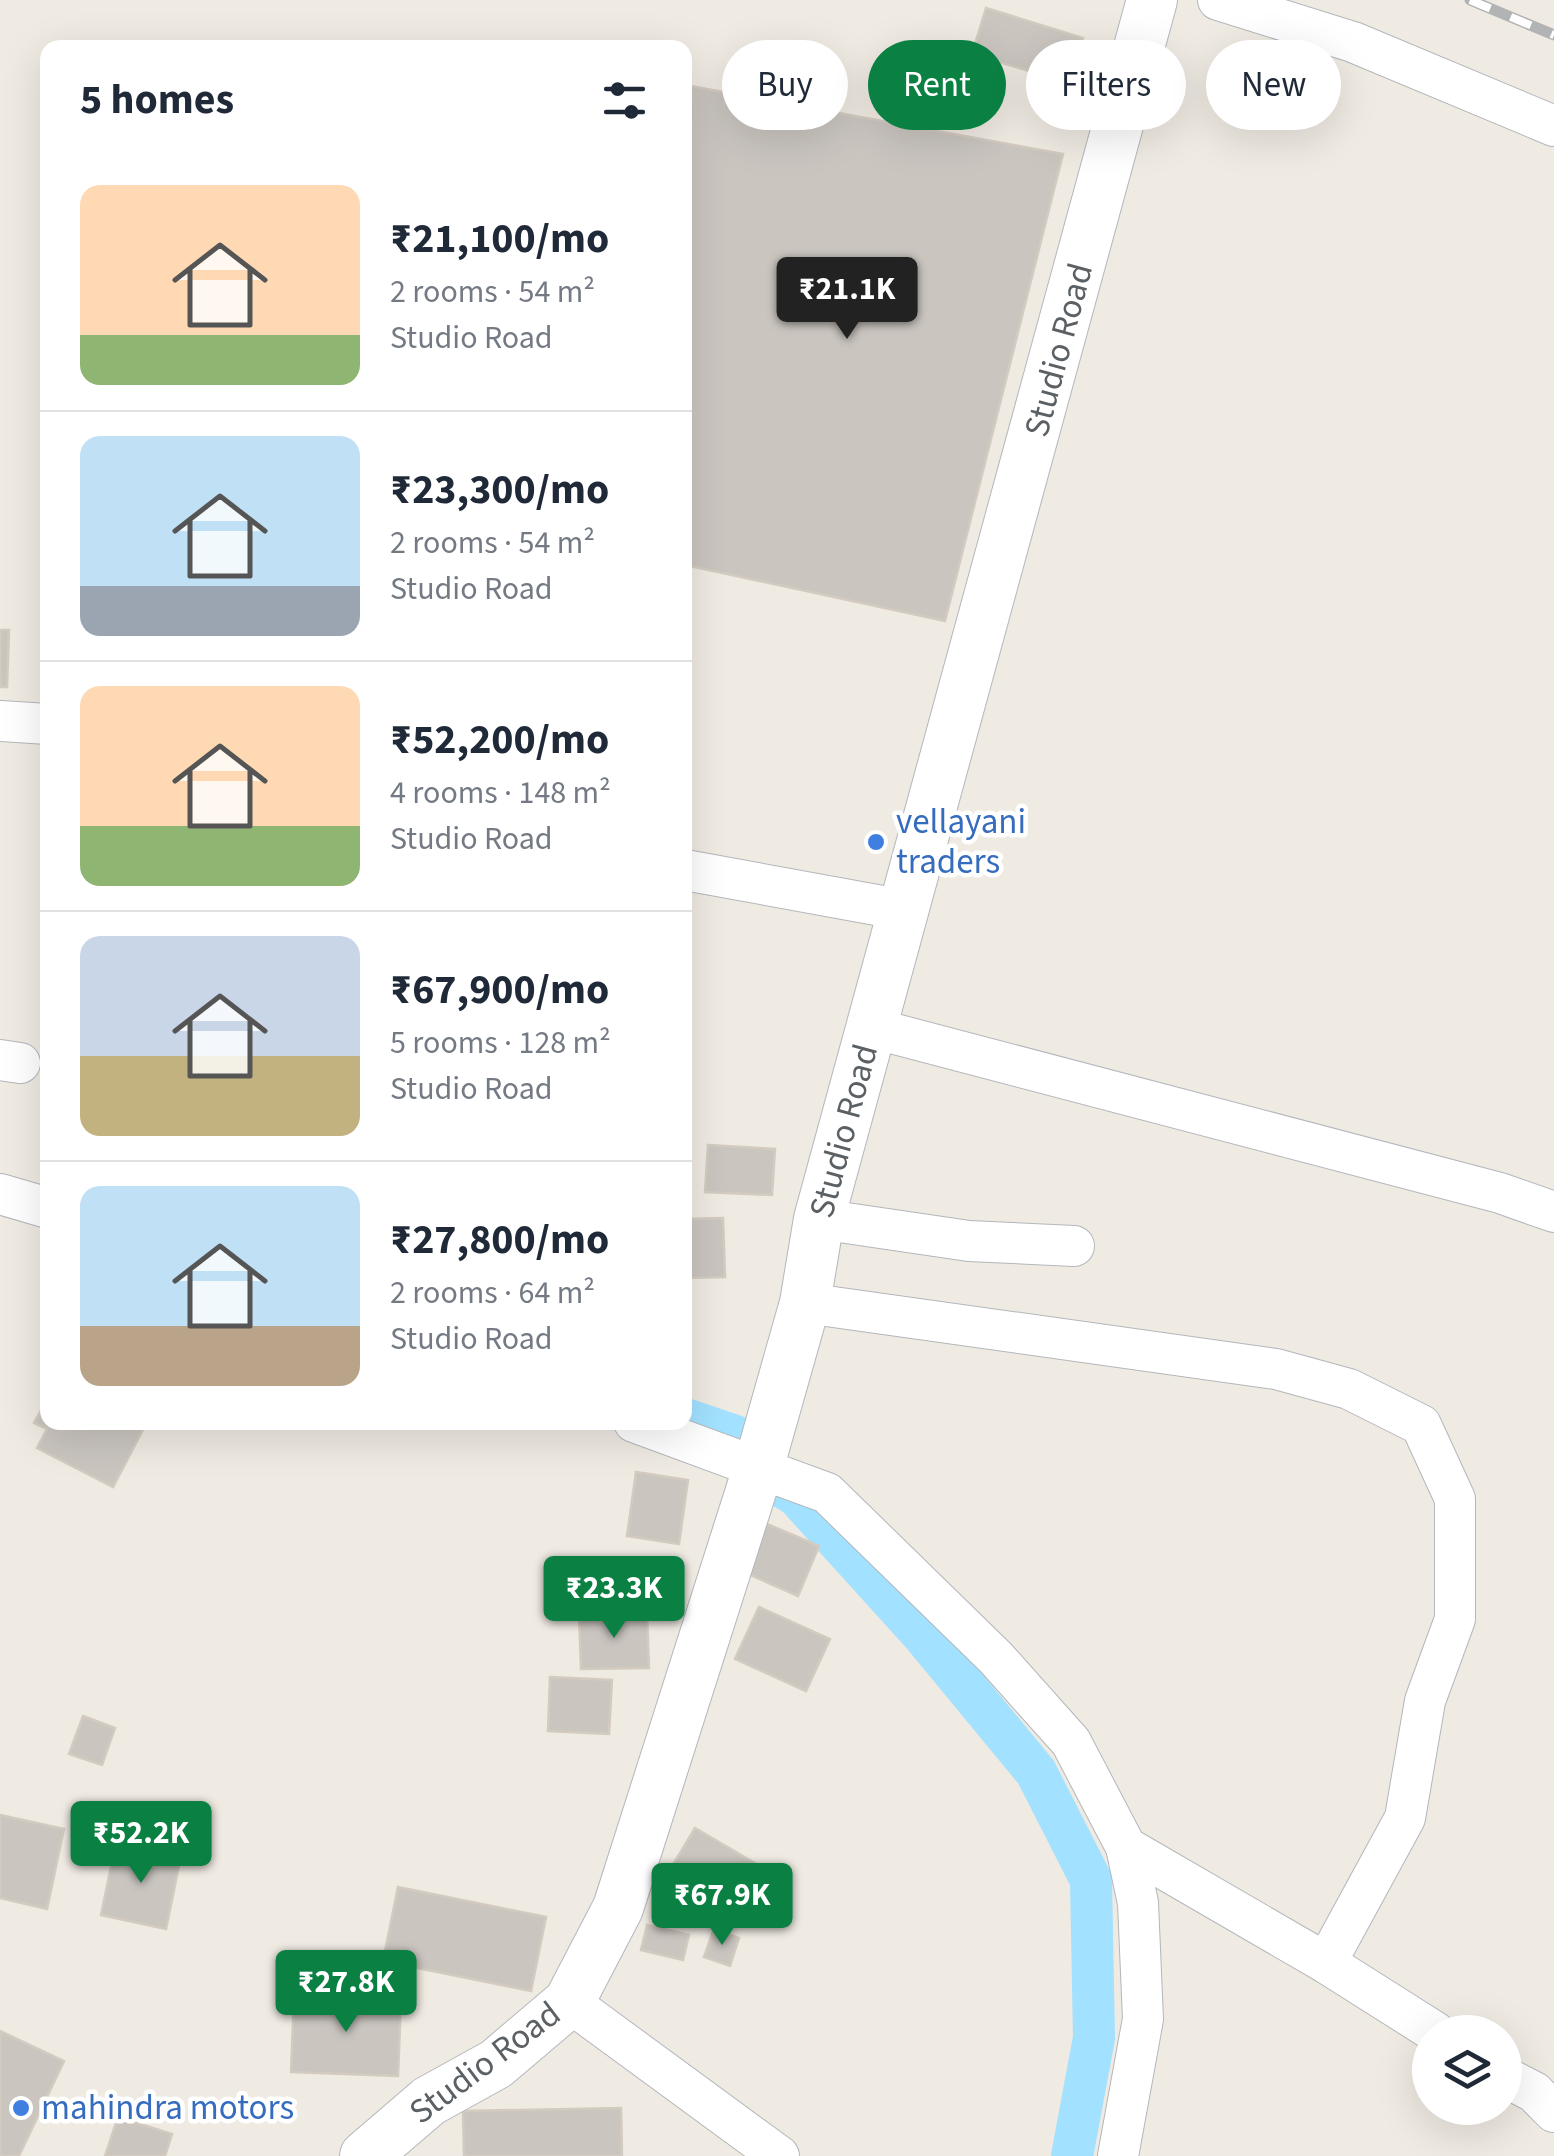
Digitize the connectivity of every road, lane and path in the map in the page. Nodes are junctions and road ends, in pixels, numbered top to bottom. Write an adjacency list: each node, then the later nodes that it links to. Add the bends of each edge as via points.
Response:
1 (1152, 0): 7 (street, Studio Road)
2 (1218, 0): 3 (street, via 1353,42)
3 (1554, 126)
4 (0, 721): 5 (street)
5 (40, 724)
6 (692, 871): 7 (street)
7 (904, 910): 8 (street, Studio Road)
8 (872, 1028): 11 (street); 12 (street, Studio Road)
9 (0, 1194): 10 (street)
10 (40, 1206)
11 (1554, 1212)
12 (818, 1219): 13 (street, via 969,1241); 14 (street, Studio Road)
13 (1074, 1246)
14 (805, 1304): 16 (street, Studio Road); 18 (street, via 1276,1369 1350,1389 1421,1426 1455,1499 1455,1619 1425,1701 1404,1818)
15 (655, 1430): 16 (street)
16 (758, 1469): 17 (street, via 826,1493 996,1658 1071,1742); 19 (street, Studio Road, via 618,1908)
17 (1126, 1847): 18 (street); 23 (street, via 1138,1902 1144,2018)
18 (1326, 1962): 20 (street)
19 (569, 2002): 21 (street, Studio Road, via 496,2064 429,2101); 22 (street)
20 (1412, 2017)
21 (365, 2156)
22 (779, 2156)
23 (1118, 2156)

